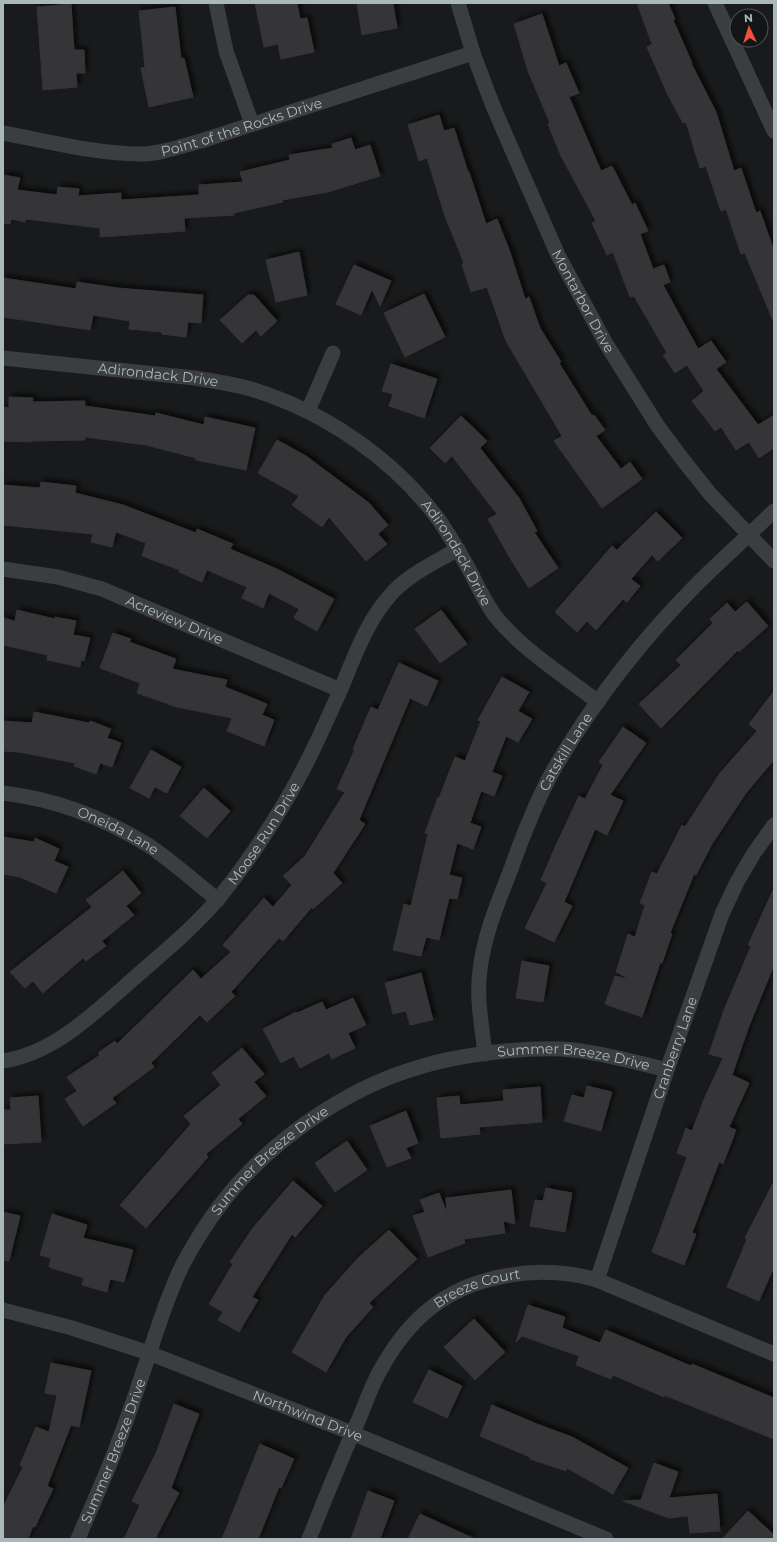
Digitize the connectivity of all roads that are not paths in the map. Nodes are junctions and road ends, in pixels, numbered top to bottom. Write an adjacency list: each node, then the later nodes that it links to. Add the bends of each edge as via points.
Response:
1 (216, 3): 5 (street, via 226,51)
2 (458, 3): 4 (street, Montarbor Drive)
3 (715, 3): 6 (street)
4 (473, 53): 5 (street, Point of the Rocks Drive); 12 (street, Montarbor Drive, via 493,106 558,255 604,342 653,419 683,460 711,495)
5 (252, 124): 7 (street, Point of the Rocks Drive, via 201,141 141,154 69,146)
6 (774, 131)
7 (3, 133)
8 (333, 353): 10 (street)
9 (3, 358): 10 (street, Adirondack Drive, via 223,382 265,394)
10 (308, 411): 13 (street, Adirondack Drive, via 354,439 401,477 421,497)
11 (774, 511): 12 (street, Catskill Lane)
12 (750, 535): 14 (street, Montarbor Drive); 17 (street, Catskill Lane, via 700,581 664,619)
13 (458, 550): 16 (street, Moose Run Drive, via 417,572 395,590 380,607 367,627); 17 (street, Adirondack Drive, via 495,616 528,649)
14 (774, 561)
15 (3, 569): 16 (street, Acreview Drive, via 58,578 102,589)
16 (340, 690): 20 (street, Moose Run Drive, via 312,754 285,803 253,853)
17 (598, 702): 21 (street, Catskill Lane, via 554,770 537,802 487,935 480,972)
18 (3, 793): 20 (street, Oneida Lane, via 22,795 85,813 149,846)
19 (774, 825): 23 (street, Cranberry Lane, via 740,876 722,914)
20 (218, 900): 22 (street, Moose Run Drive, via 172,945 107,1002 62,1037 37,1051)
21 (485, 1054): 23 (street, Summer Breeze Drive, via 523,1050 573,1050); 26 (street, Summer Breeze Drive, via 419,1067 381,1081 339,1102 273,1150 219,1206 199,1236 182,1265 167,1300)
22 (3, 1061)
23 (667, 1070): 24 (street, Cranberry Lane)
24 (597, 1280): 27 (street, Breeze Court); 28 (street, Breeze Court, via 575,1274 524,1272 465,1287 440,1301 416,1320 397,1344 381,1370)
25 (3, 1310): 26 (street, Northwind Drive, via 72,1328)
26 (149, 1354): 28 (street, Northwind Drive); 29 (street, Summer Breeze Drive, via 118,1443)
27 (774, 1354)
28 (352, 1433): 30 (street, Breeze Court); 31 (street, Northwind Drive)
29 (78, 1539)
30 (309, 1539)
31 (606, 1539)

